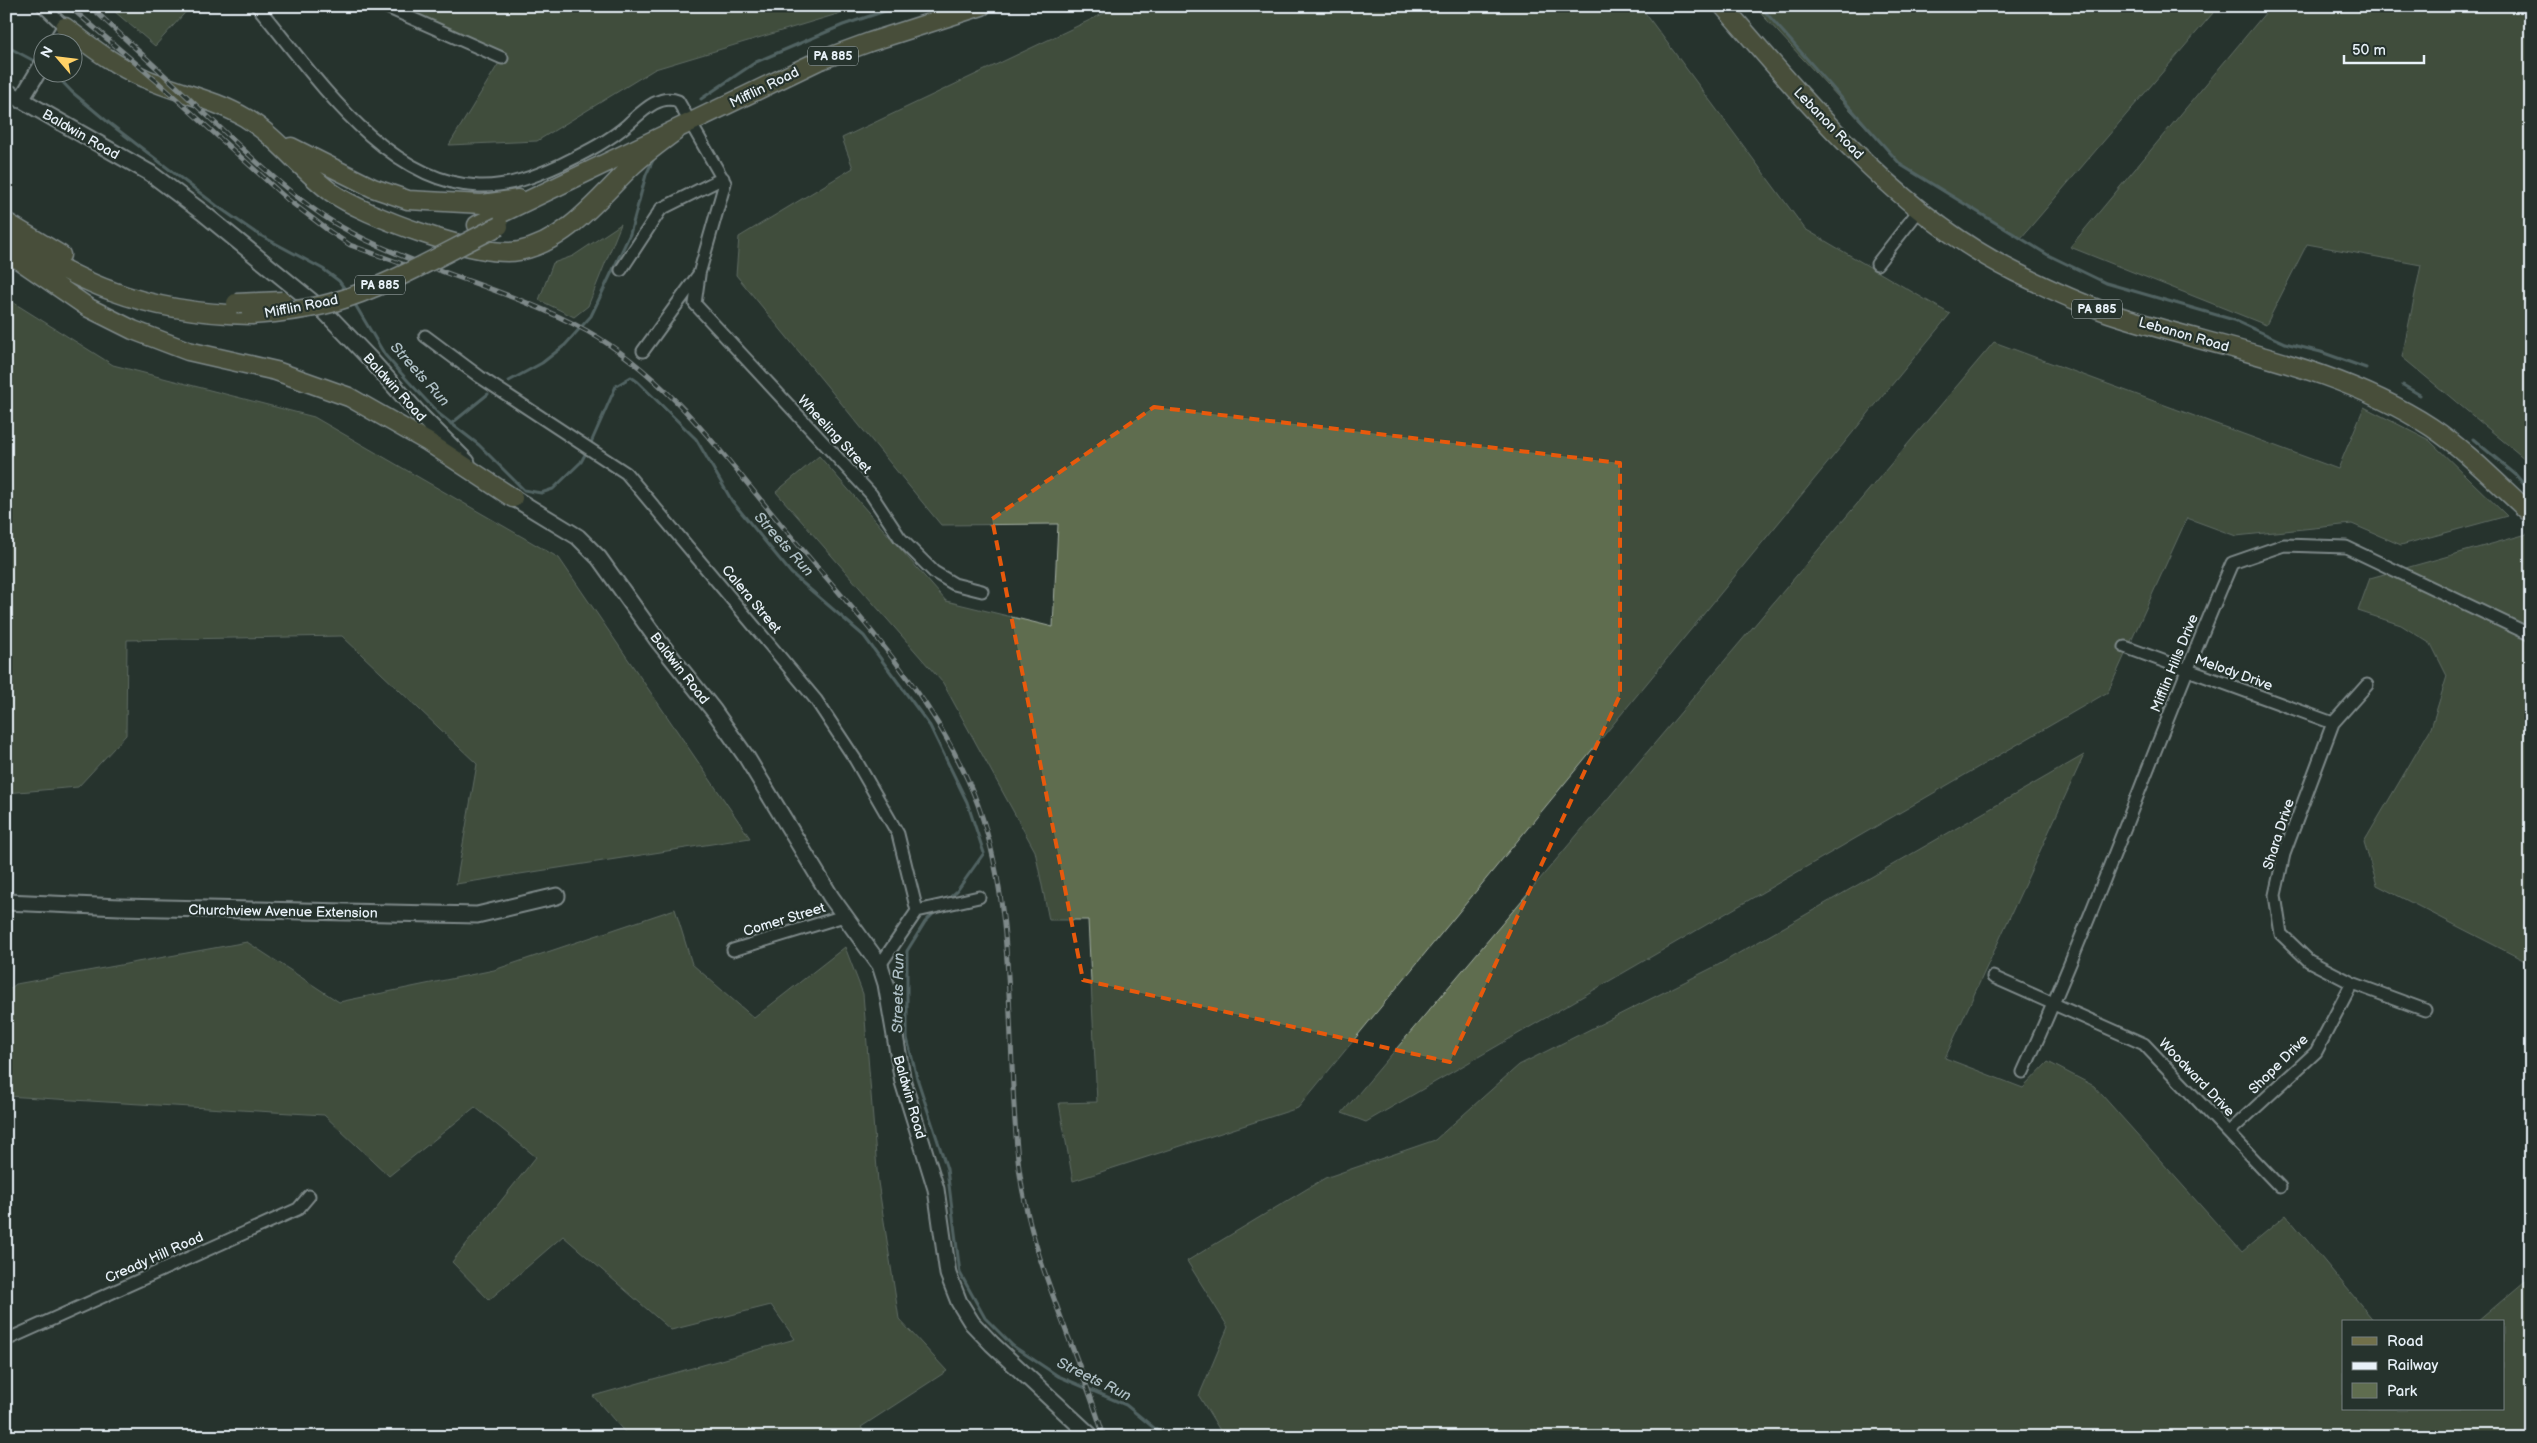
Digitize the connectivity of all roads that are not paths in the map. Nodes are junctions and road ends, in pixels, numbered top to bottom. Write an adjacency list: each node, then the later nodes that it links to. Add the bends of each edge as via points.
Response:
1 (43, 6): 6 (street)
2 (257, 6): 12 (street, via 349,116 418,170 463,185 511,184 538,176 619,132 659,100 670,98 678,101)
3 (384, 6): 8 (street)
4 (982, 6): 12 (main road, Mifflin Road / PA 885, via 818,61)
5 (1723, 6): 18 (main road, Lebanon Road / PA 885, via 1850,146)
6 (65, 27): 7 (main road); 14 (main road, via 122,67 228,108)
7 (62, 32)
8 (502, 58)
9 (32, 82): 11 (main road)
10 (6, 92): 11 (main road, Baldwin Road)
11 (21, 100): 27 (main road, Baldwin Road, via 150,173 202,212 326,313 420,416 481,475)
12 (692, 123): 13 (main road, Mifflin Road / PA 885); 16 (street)
13 (676, 131): 14 (main road, via 562,232 520,251 497,253 438,237 355,206 332,192); 15 (main road, Mifflin Road / PA 885)
14 (270, 136): 17 (main road, via 342,174 408,200 482,204 515,200)
15 (637, 150): 17 (main road, Mifflin Road / PA 885); 20 (main road, Mifflin Road / PA 885, bridge, via 498,226 373,288 330,303 292,311 219,314 149,303 80,278)
16 (723, 178): 23 (street, via 661,209); 24 (street, via 725,183)
17 (545, 191): 19 (main road, Mifflin Road / PA 885, bridge, via 382,272 319,295 236,303 176,298 121,284 63,256)
18 (1920, 208): 22 (street); 28 (main road, Lebanon Road / PA 885, via 1948,231 2012,270 2071,298 2108,313 2283,360 2339,380 2400,409 2453,444)
19 (6, 222)
20 (6, 238)
21 (6, 251): 27 (main road, via 89,308 133,330 188,351 276,371 349,397 420,437)
22 (1877, 264)
23 (621, 270)
24 (700, 274): 26 (street); 29 (street, Wheeling Street, via 695,304 871,494 900,538 934,572 954,584)
25 (425, 336): 38 (street, Calera Street, via 480,377 626,473 816,700 898,834)
26 (643, 351)
27 (513, 498): 39 (main road, Baldwin Road, via 578,537 599,558 747,758)
28 (2531, 514)
29 (982, 591)
30 (2531, 635): 32 (street, Mifflin Hills Drive, via 2346,547 2284,545 2232,563)
31 (2126, 647): 32 (street, Melody Drive)
32 (2186, 670): 34 (street, Melody Drive); 44 (street, Mifflin Hills Drive)
33 (2367, 685): 34 (street, Shara Drive)
34 (2333, 723): 43 (street, Shara Drive, via 2284,854 2275,896 2282,934 2309,961)
35 (557, 896): 37 (main road, Churchview Avenue Extension, via 477,915)
36 (979, 897): 38 (street)
37 (6, 902)
38 (917, 911): 41 (street)
39 (844, 916): 40 (street, Comer Street); 41 (main road, Baldwin Road)
40 (733, 950)
41 (880, 965): 51 (main road, Baldwin Road, via 903,1082 936,1189 948,1274 959,1302 972,1323)
42 (1993, 977): 44 (street, Woodward Drive)
43 (2352, 983): 45 (street, Shara Drive); 47 (street, Shope Drive, via 2316,1052)
44 (2055, 1003): 46 (street, Mifflin Hills Drive); 47 (street, Woodward Drive, via 2144,1044)
45 (2425, 1010)
46 (2023, 1072)
47 (2229, 1132): 48 (street, Woodward Drive)
48 (2280, 1187)
49 (309, 1196): 50 (street, Cready Hill Road, via 298,1208)
50 (6, 1340)
51 (1070, 1417): 52 (street); 53 (main road, Baldwin Road)
52 (1079, 1437)
53 (1092, 1437)

